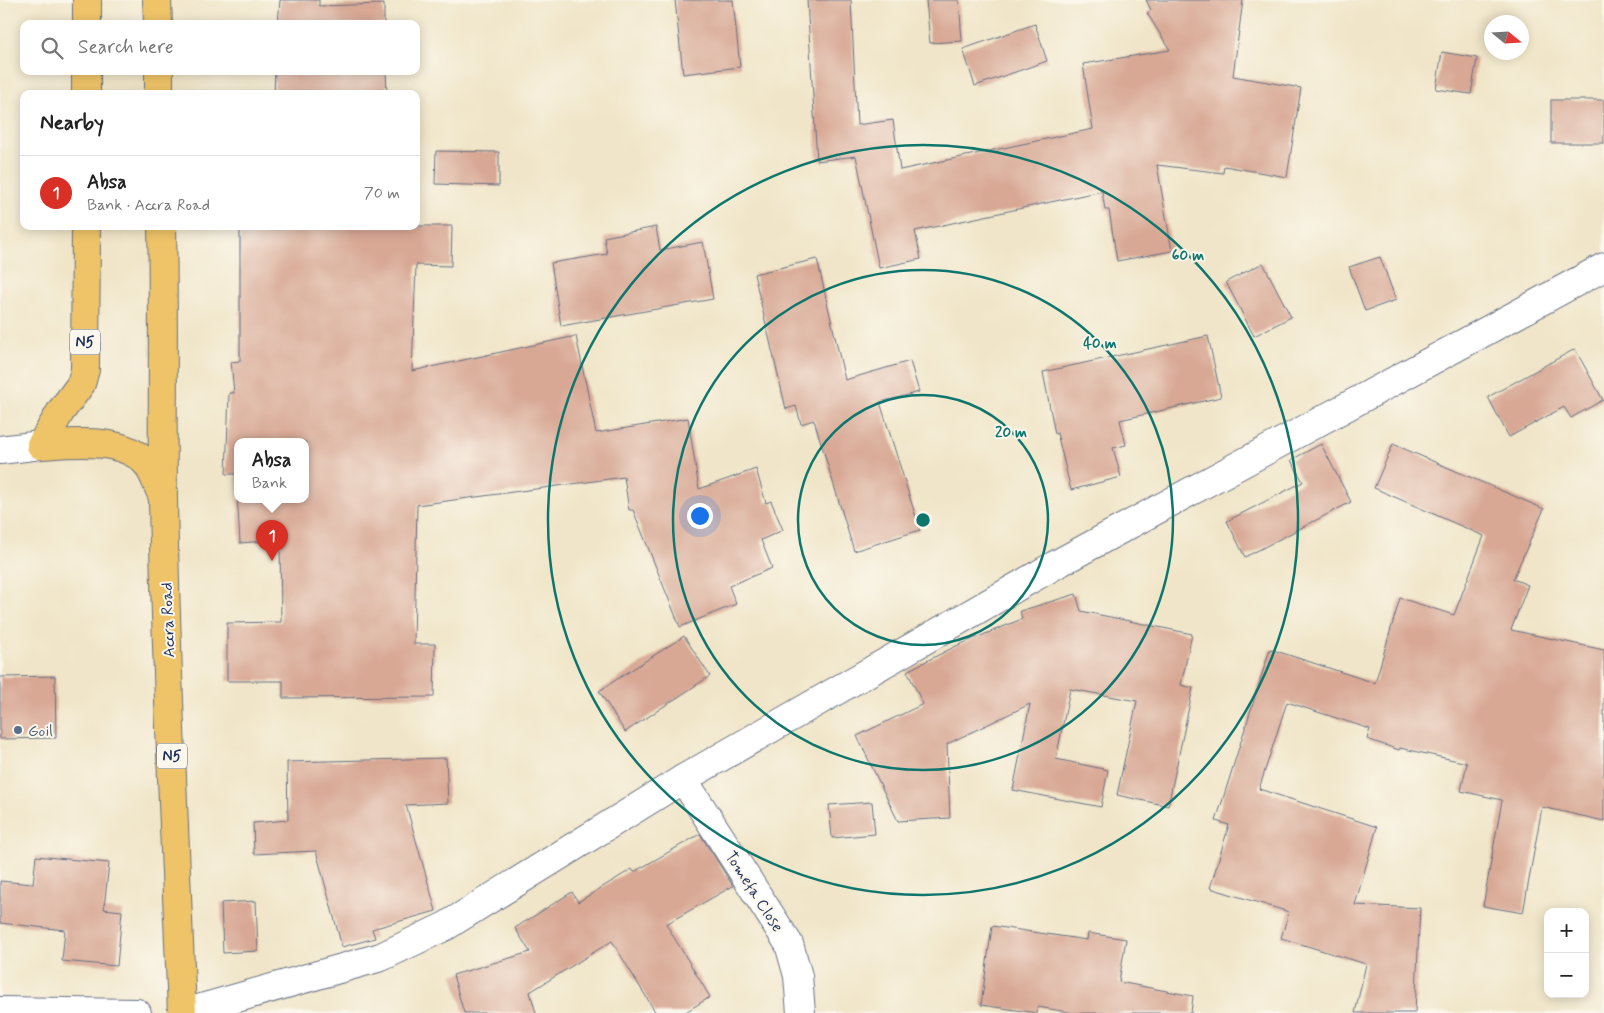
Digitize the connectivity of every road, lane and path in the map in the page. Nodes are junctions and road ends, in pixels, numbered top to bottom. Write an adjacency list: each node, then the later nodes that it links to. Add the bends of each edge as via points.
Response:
1 (87, 0): 3 (main road)
2 (157, 0): 4 (main road)
3 (86, 20)
4 (158, 20)
5 (86, 75): 7 (main road)
6 (159, 75): 8 (main road)
7 (86, 90)
8 (159, 90)
9 (86, 230): 12 (main road, N5, via 85,370 81,384)
10 (162, 230): 14 (main road, Accra Road / N5)
11 (1604, 267): 15 (street, via 1055,565)
12 (41, 445): 13 (street); 14 (main road, N5, via 99,442 132,453 146,464)
13 (0, 450)
14 (163, 498): 18 (main road, Accra Road / N5)
15 (683, 779): 18 (street, via 446,926 381,957); 19 (street, Tomefa Close, via 789,944 798,976)
16 (0, 1011): 17 (street)
17 (137, 1013)
18 (183, 1013)
19 (801, 1013)

